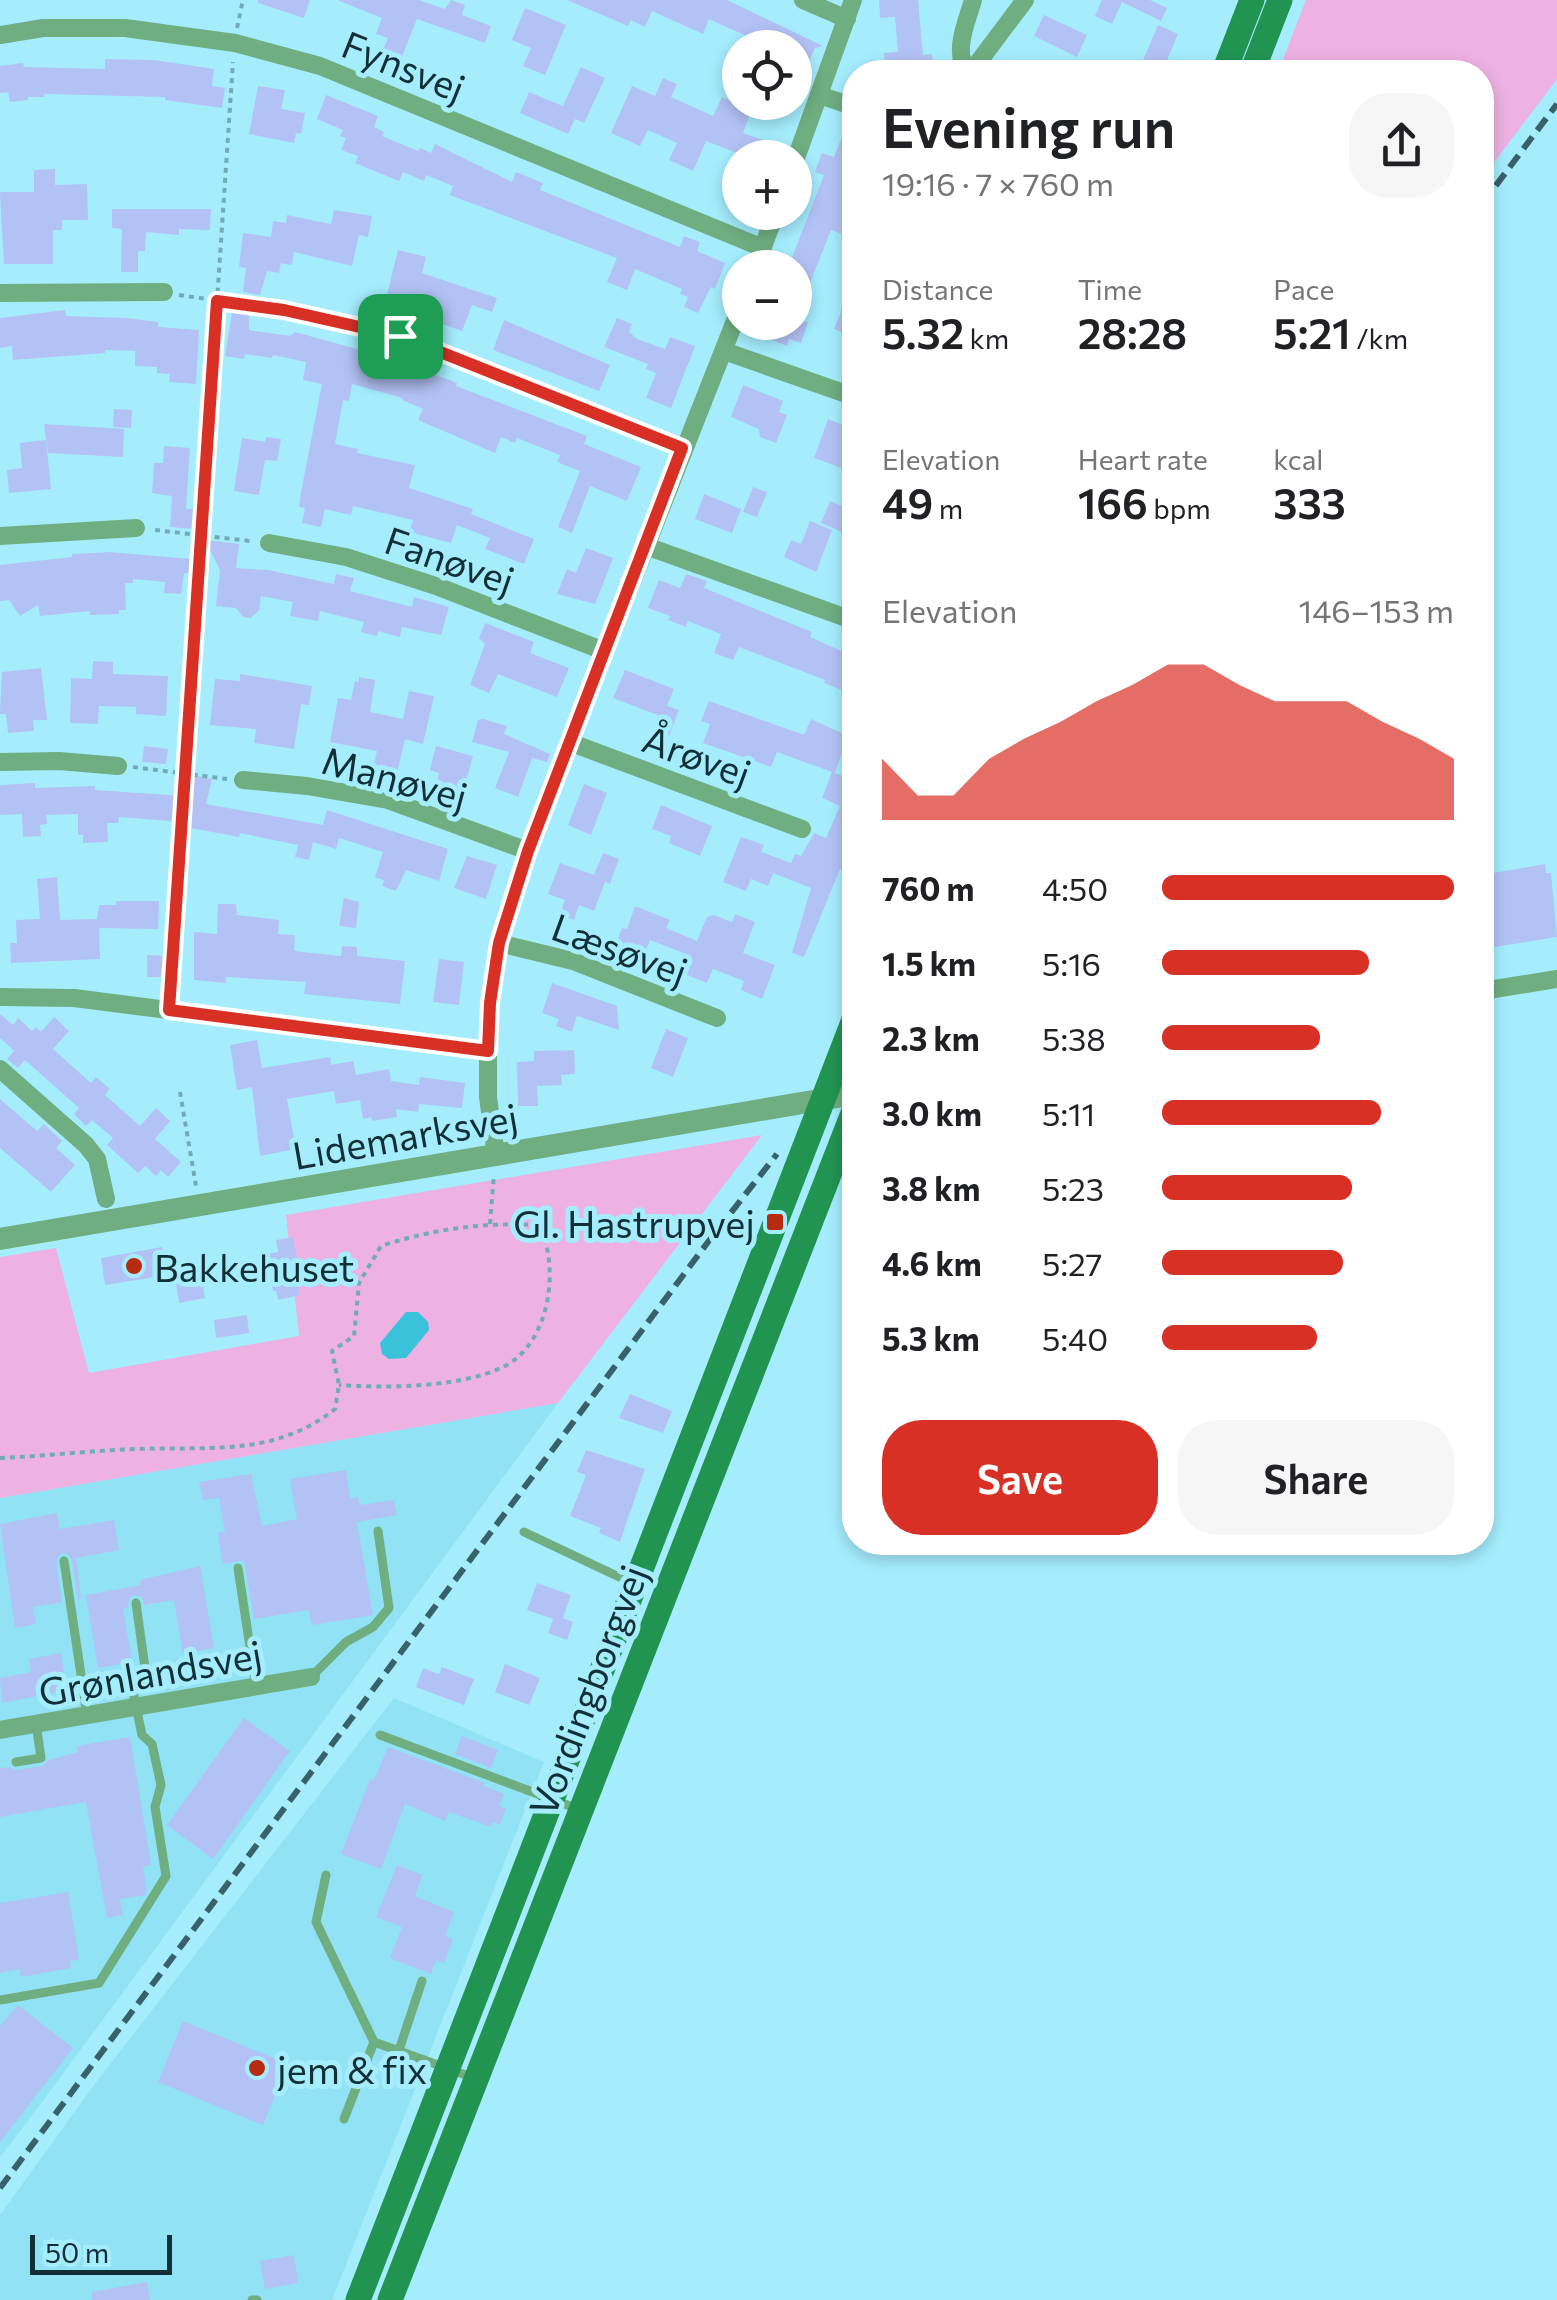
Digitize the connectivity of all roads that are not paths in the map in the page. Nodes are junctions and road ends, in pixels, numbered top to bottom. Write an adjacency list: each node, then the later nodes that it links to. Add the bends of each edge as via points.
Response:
1 (803, 0): 7 (street)
2 (853, 0): 7 (street)
3 (973, 0): 9 (street)
4 (1025, 0): 10 (street)
5 (1252, 0): 11 (main road)
6 (1280, 0): 12 (main road)
7 (847, 19): 13 (street)
8 (0, 35): 17 (street, Fynsvej, via 124,28 235,42 320,66)
9 (962, 60)
10 (979, 60)
11 (1229, 60)
12 (1257, 60)
13 (820, 95): 14 (street); 15 (street)
14 (842, 103)
15 (803, 140)
16 (770, 230): 17 (street)
17 (763, 248)
18 (164, 292): 19 (street)
19 (0, 293)
20 (284, 310): 24 (street, via 400,336)
21 (728, 340): 22 (street)
22 (724, 351): 23 (street); 24 (street)
23 (842, 392)
24 (682, 448): 28 (street)
25 (136, 528): 26 (street)
26 (0, 536)
27 (269, 543): 30 (street, Fanøvej, via 346,557)
28 (646, 546): 29 (street); 30 (street)
29 (842, 615)
30 (604, 651): 31 (street)
31 (568, 742): 35 (street, Årøvej); 36 (street)
32 (0, 762): 33 (street)
33 (118, 766)
34 (243, 780): 36 (street, Manøvej, via 388,800)
35 (802, 829)
36 (528, 851): 37 (street)
37 (499, 943): 41 (street, Læsøvej, via 573,961); 43 (street)
38 (1557, 979): 39 (street)
39 (1494, 990)
40 (0, 997): 43 (street, via 74,998)
41 (717, 1018)
42 (842, 1050): 46 (main road, Vordingborgvej)
43 (488, 1051): 48 (street)
44 (0, 1069): 49 (street, via 86,1144 97,1159)
45 (842, 1096): 46 (street, Lidemarksvej)
46 (822, 1100): 48 (street, Lidemarksvej); 55 (main road, Vordingborgvej)
47 (842, 1141): 66 (main road, Vordingborgvej)
48 (496, 1155): 50 (street, Lidemarksvej)
49 (106, 1199)
50 (0, 1239)
51 (378, 1531): 57 (lane, via 389,1608)
52 (524, 1532): 55 (lane, Vordingborgvej)
53 (64, 1561): 60 (lane)
54 (238, 1568): 58 (lane)
55 (634, 1584): 65 (main road, Vordingborgvej)
56 (136, 1603): 59 (lane, via 145,1668 132,1686)
57 (311, 1677): 58 (street, Grønlandsvej)
58 (256, 1686): 59 (street, Grønlandsvej)
59 (136, 1707): 60 (street, Grønlandsvej); 69 (lane, via 160,1785 155,1807 166,1876 99,1984)
60 (88, 1715): 61 (street, Grønlandsvej)
61 (36, 1724): 62 (street, Grønlandsvej); 64 (lane, via 41,1758)
62 (0, 1730)
63 (380, 1735): 65 (lane)
64 (16, 1762)
65 (551, 1799): 66 (lane); 72 (main road, Vordingborgvej)
66 (581, 1810): 73 (main road, Vordingborgvej)
67 (326, 1875): 70 (lane, via 316,1922)
68 (422, 1981): 71 (lane)
69 (0, 2000)
70 (374, 2042): 71 (lane); 74 (lane)
71 (399, 2050): 72 (lane)
72 (447, 2068): 73 (lane); 75 (main road, Vordingborgvej)
73 (476, 2079): 76 (main road, Vordingborgvej)
74 (344, 2119)
75 (358, 2300)
76 (390, 2300)

